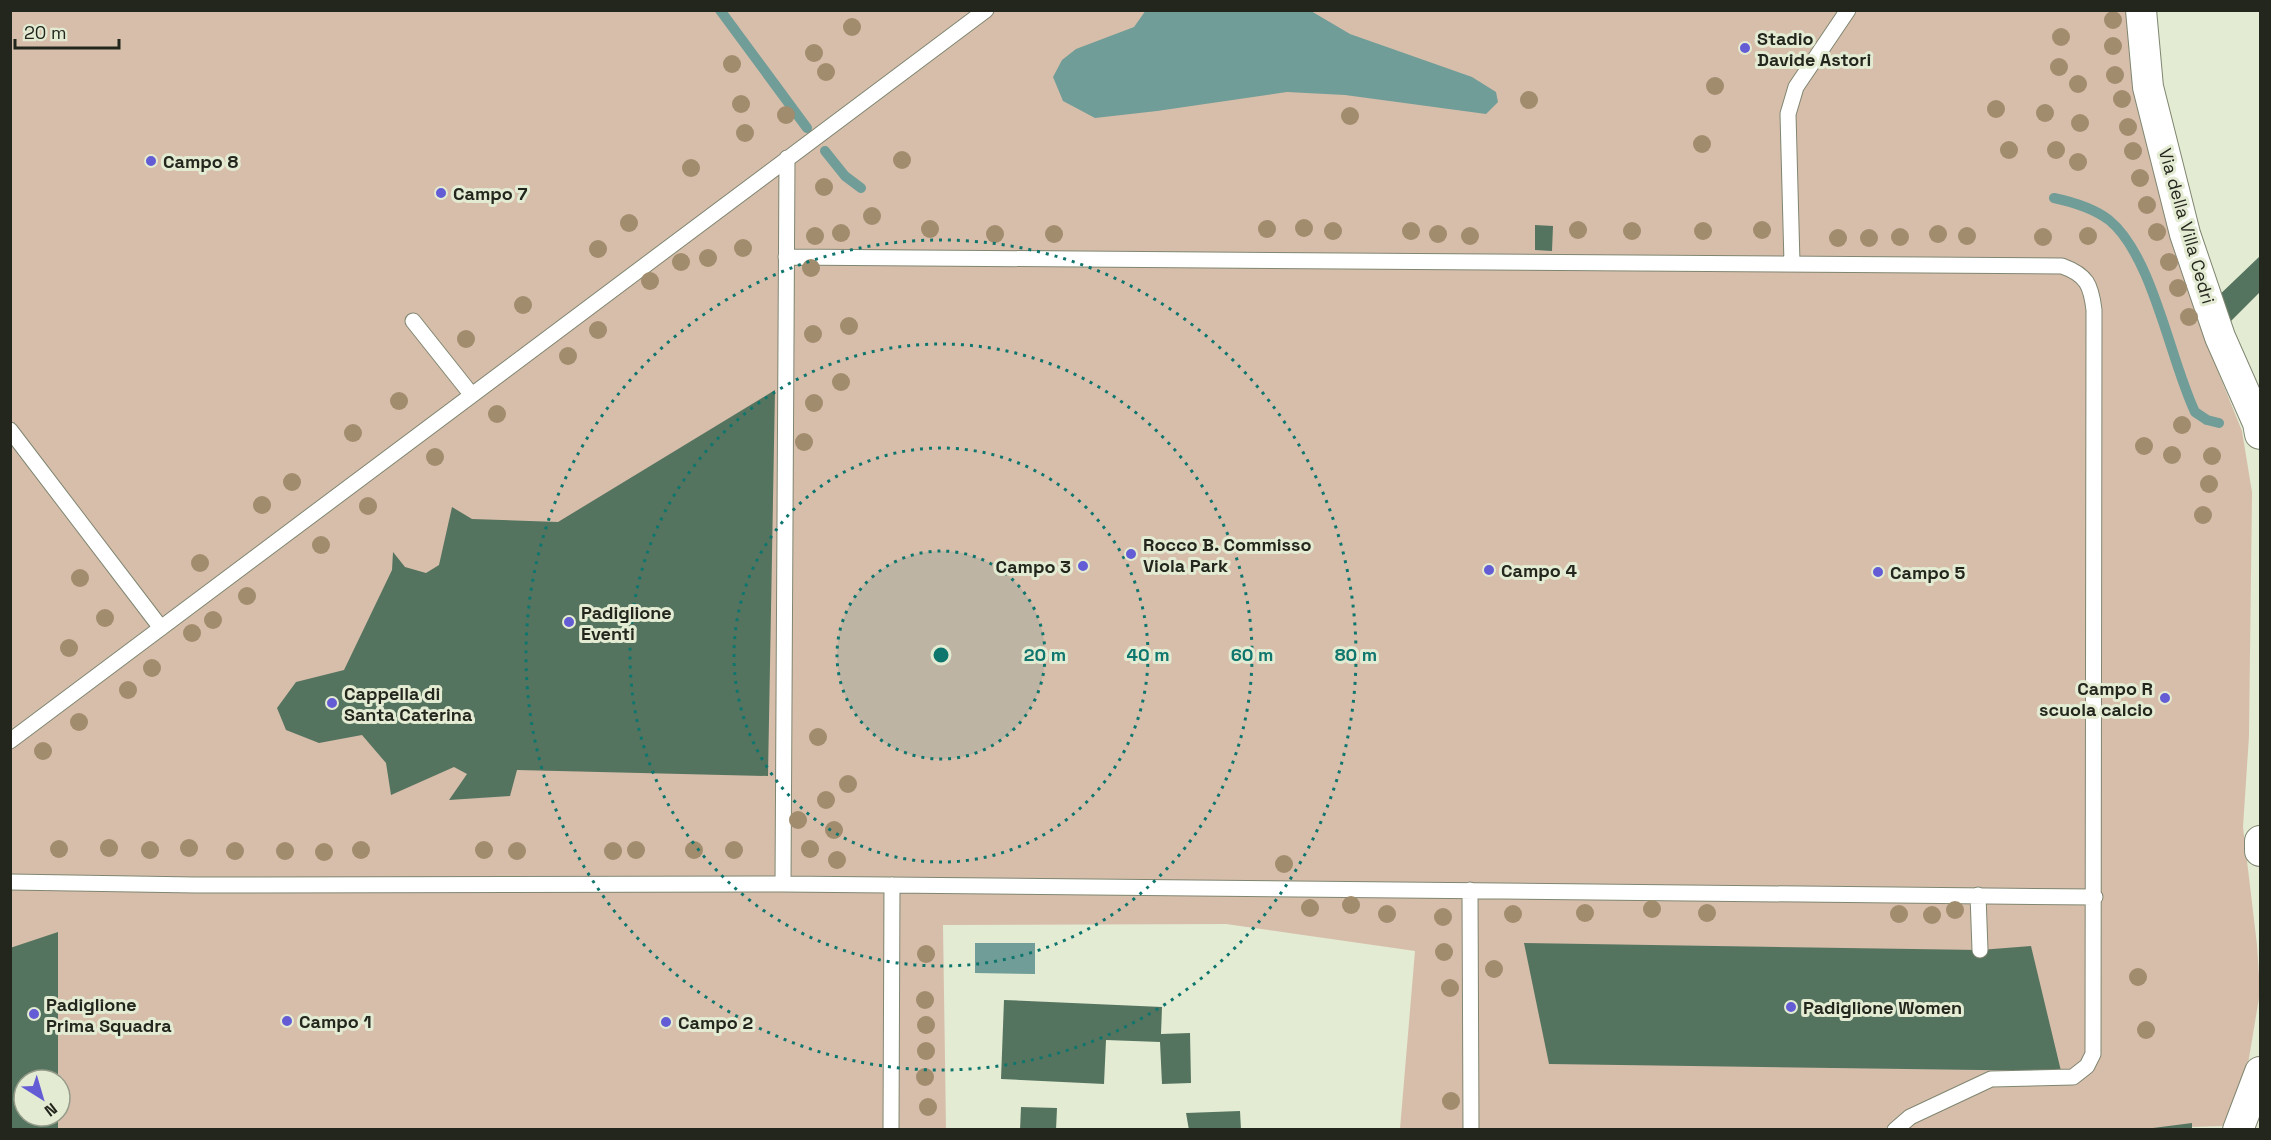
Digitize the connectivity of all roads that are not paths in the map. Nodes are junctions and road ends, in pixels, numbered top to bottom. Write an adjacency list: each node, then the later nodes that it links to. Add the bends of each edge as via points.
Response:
1 (986, 10): 4 (lane)
2 (1848, 10): 6 (lane, via 1796,87 1788,114)
3 (2141, 10): 10 (street, Via della Villa Cedri, via 2148,87 2185,234 2220,337)
4 (787, 158): 5 (lane); 8 (lane)
5 (786, 257): 6 (lane); 16 (lane)
6 (1792, 263): 20 (lane, via 2062,266 2078,272 2091,289)
7 (414, 321): 8 (lane)
8 (471, 394): 11 (lane)
9 (10, 430): 11 (lane)
10 (2260, 434)
11 (161, 628): 12 (lane)
12 (10, 741)
13 (2260, 841): 14 (street)
14 (2260, 851)
15 (10, 882): 16 (lane)
16 (783, 884): 17 (lane)
17 (892, 885): 18 (lane); 23 (lane)
18 (1470, 890): 19 (lane); 24 (lane)
19 (1978, 896): 20 (lane); 21 (lane)
20 (2095, 897): 25 (lane, via 2093,1054 2087,1066 2073,1077 1991,1079 1910,1117)
21 (1980, 950)
22 (2260, 1072): 26 (street)
23 (891, 1130)
24 (1471, 1130)
25 (1895, 1130)
26 (2238, 1130)

